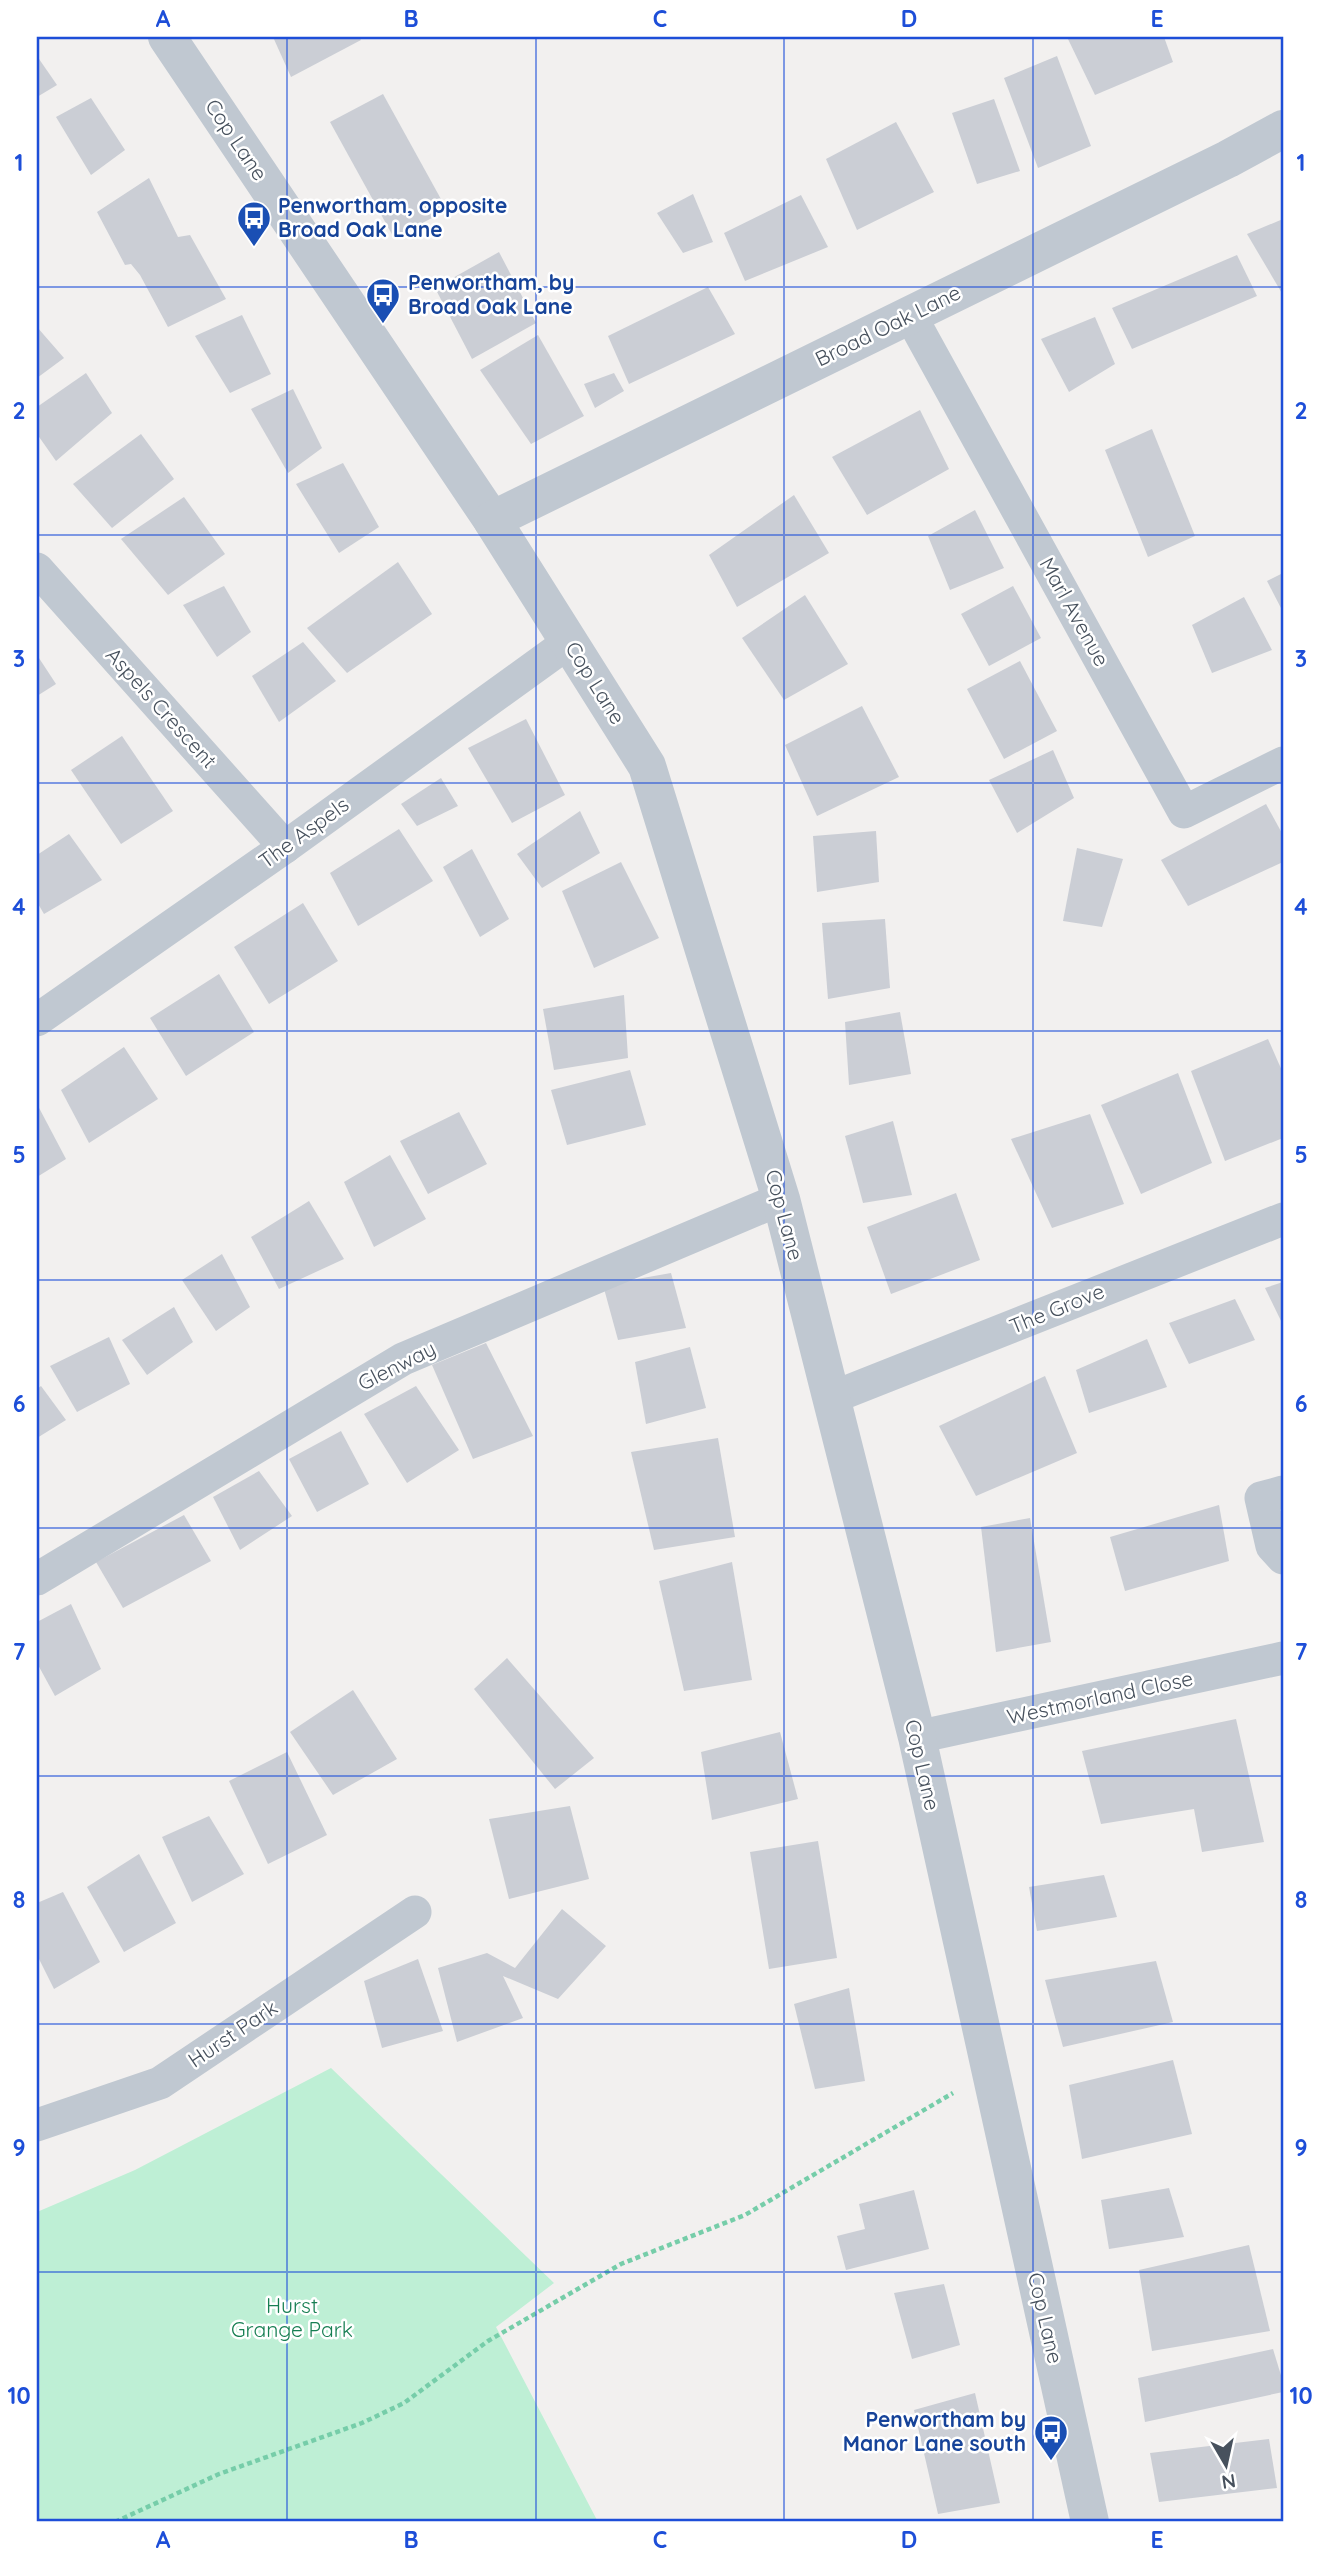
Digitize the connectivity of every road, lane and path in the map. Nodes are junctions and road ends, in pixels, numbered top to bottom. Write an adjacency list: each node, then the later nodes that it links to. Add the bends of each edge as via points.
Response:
1 (167, 37): 4 (street, Cop Lane)
2 (1283, 129): 3 (street, Broad Oak Lane)
3 (910, 315): 4 (street, Broad Oak Lane); 7 (street, Marl Avenue, via 1184,812)
4 (492, 520): 6 (street, Cop Lane)
5 (37, 569): 8 (street, Aspels Crescent)
6 (569, 642): 8 (street, The Aspels); 10 (street, Cop Lane, via 647,766)
7 (1283, 763)
8 (285, 846): 9 (street, The Aspels)
9 (37, 1020)
10 (781, 1199): 12 (street, Cop Lane); 15 (street, Glenway, via 403,1359)
11 (1283, 1219): 12 (street, The Grove)
12 (831, 1398): 17 (street, Cop Lane)
13 (1283, 1492): 14 (street, via 1261,1498 1272,1546)
14 (1283, 1558)
15 (37, 1579)
16 (1283, 1658): 17 (street, Westmorland Close)
17 (917, 1737): 19 (street, Cop Lane)
18 (415, 1912): 20 (street, Hurst Park, via 160,2083)
19 (990, 2071): 21 (path, via 745,2215 621,2264 488,2341 404,2403 362,2424 219,2474); 22 (street, Cop Lane)
20 (37, 2125)
21 (115, 2522)
22 (1090, 2522)

